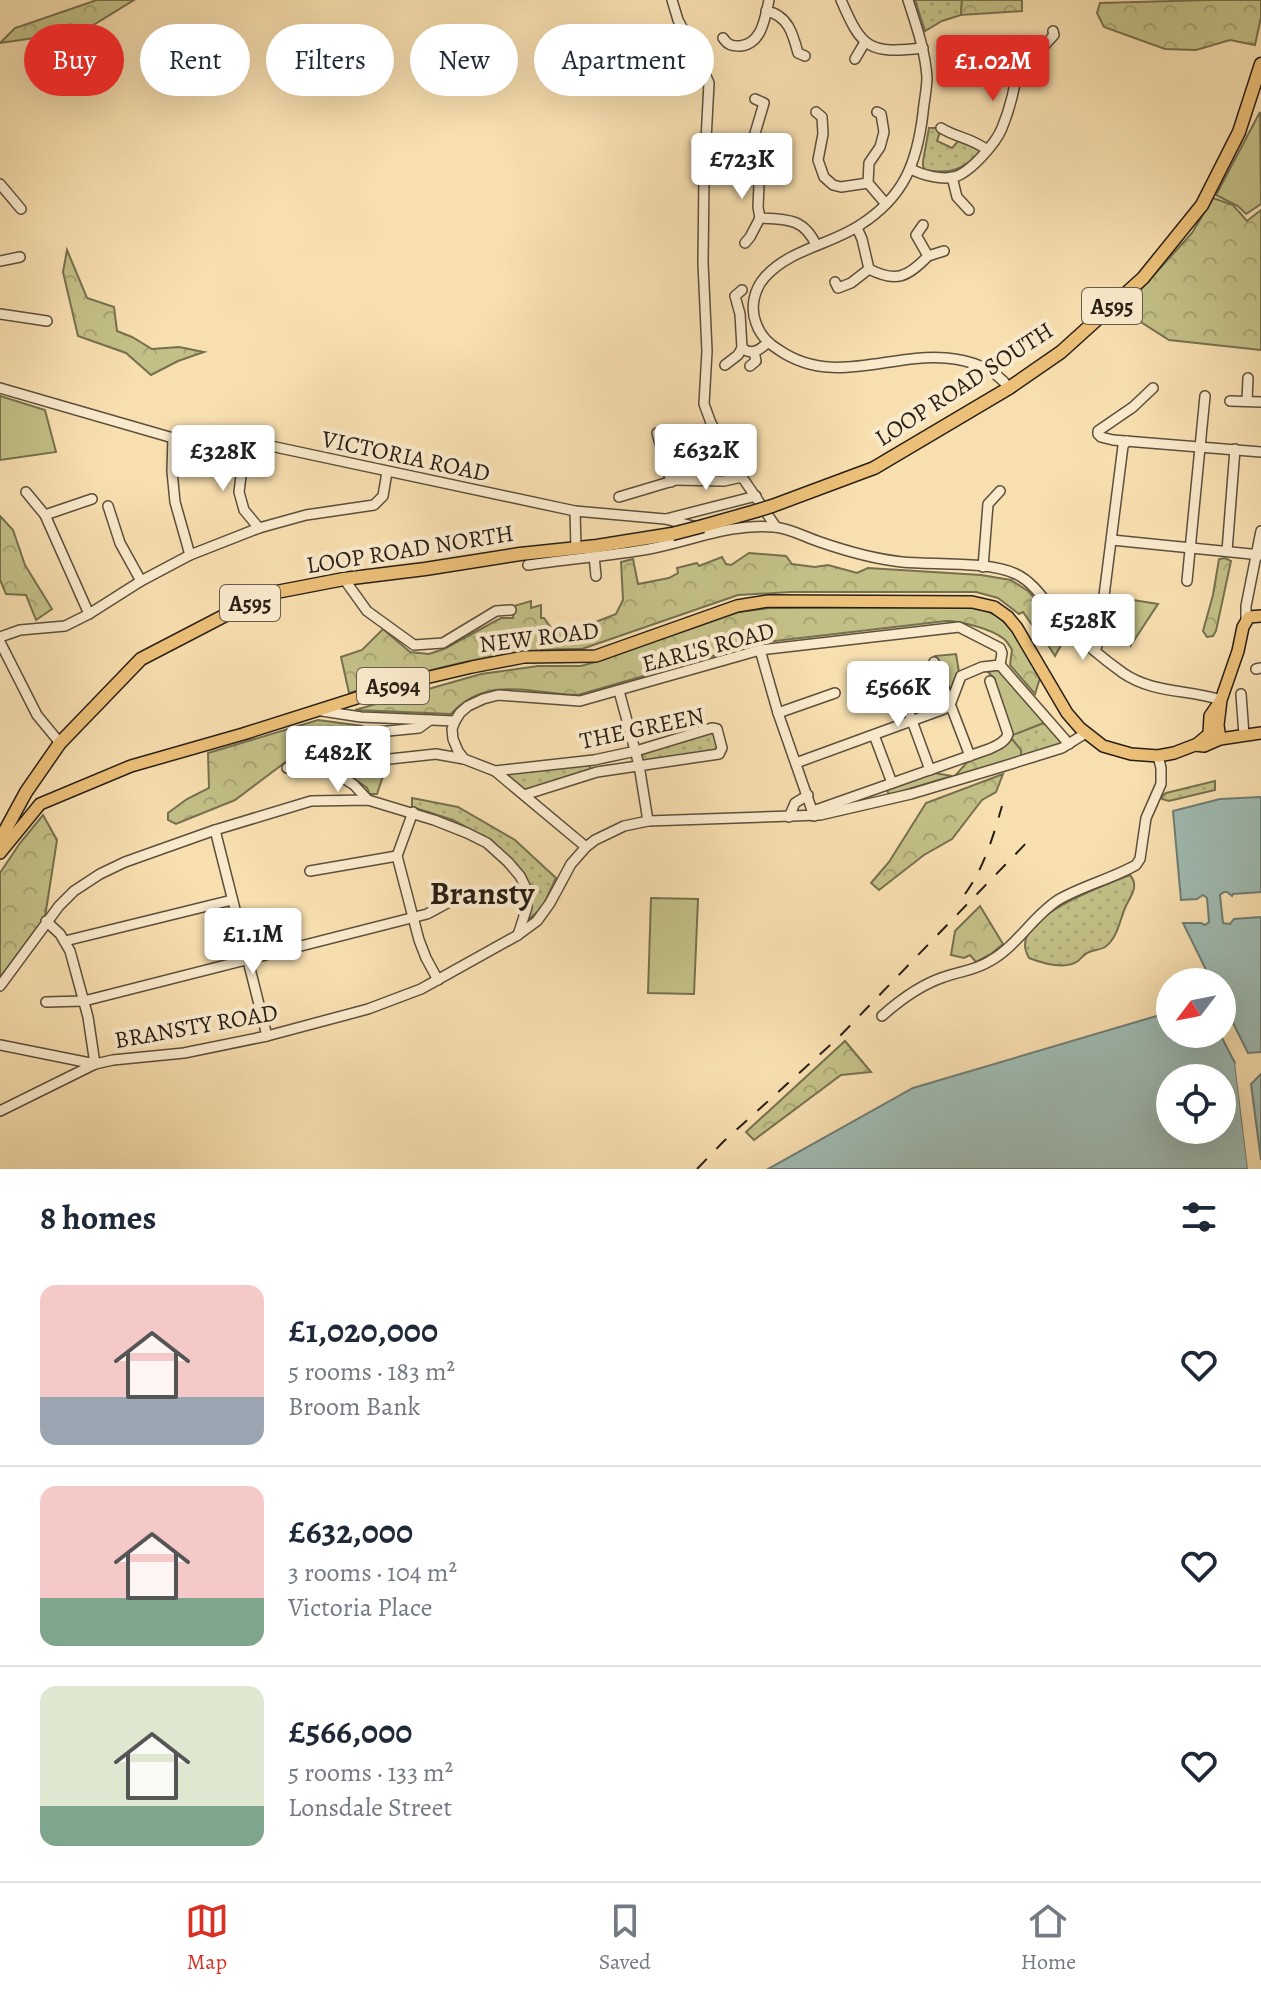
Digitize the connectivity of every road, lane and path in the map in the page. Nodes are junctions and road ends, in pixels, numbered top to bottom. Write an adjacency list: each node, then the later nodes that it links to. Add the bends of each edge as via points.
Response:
1 (672, 0): 57 (street, via 709,83 704,397 711,423)
2 (769, 0): 5 (street)
3 (841, 0): 7 (street)
4 (908, 0): 9 (street)
5 (766, 11): 8 (street, via 760,34 748,45); 11 (street, via 787,22)
6 (1056, 34): 13 (street)
7 (865, 42): 9 (street, via 898,51); 12 (street)
8 (727, 44)
9 (923, 48): 20 (street, via 927,79)
10 (957, 54): 13 (street, via 975,56 1006,48)
11 (799, 56)
12 (854, 60)
13 (1019, 60): 19 (street, via 1001,131)
14 (1261, 64): 46 (highway, LOOP ROAD SOUTH / A595, via 1239,132 1202,205 1143,278 1061,352)
15 (763, 101): 27 (street, via 751,157)
16 (892, 108): 22 (street, via 879,113 884,132 869,163)
17 (823, 115): 22 (street, via 818,160 824,177 841,187)
18 (946, 134): 19 (street, via 978,142)
19 (987, 150): 21 (street)
20 (911, 169): 21 (street); 24 (street)
21 (952, 177): 25 (street, via 957,197)
22 (868, 183): 24 (street)
23 (0, 184): 26 (street)
24 (886, 204): 29 (street)
25 (967, 204)
26 (21, 209)
27 (760, 218): 30 (street); 31 (street, via 802,225)
28 (923, 225): 33 (street, via 913,236)
29 (857, 228): 31 (street); 36 (street)
30 (749, 240)
31 (816, 245): 41 (street, via 772,271 756,292 756,325)
32 (944, 251): 33 (street)
33 (928, 256): 36 (street, via 901,277)
34 (20, 257): 35 (street)
35 (0, 261)
36 (869, 269): 37 (street)
37 (836, 288)
38 (736, 293): 42 (street)
39 (0, 314): 40 (street)
40 (47, 321)
41 (768, 342): 42 (street, via 756,360); 46 (street, via 798,360 835,368 947,358 981,365)
42 (742, 348): 43 (street)
43 (725, 365)
44 (1248, 378): 50 (street)
45 (0, 388): 53 (street, VICTORIA ROAD)
46 (1009, 388): 74 (highway, LOOP ROAD SOUTH / A595, bridge, via 874,468)
47 (1153, 388): 54 (street, via 1098,431 1101,437)
48 (1202, 400): 56 (street)
49 (1230, 401): 50 (street)
50 (1247, 401): 51 (street)
51 (1261, 402)
52 (657, 433): 62 (street)
53 (173, 438): 55 (street, VICTORIA ROAD); 81 (street, via 175,502)
54 (1127, 441): 56 (street); 76 (street)
55 (245, 444): 60 (street, VICTORIA ROAD); 73 (street, via 239,492 244,510)
56 (1201, 446): 58 (street); 77 (street)
57 (727, 448): 61 (street); 62 (street)
58 (1235, 449): 59 (street); 80 (street)
59 (1261, 452)
60 (387, 472): 69 (street, VICTORIA ROAD); 73 (street, via 383,496 374,505)
61 (742, 477): 62 (street); 65 (street)
62 (673, 481): 66 (street)
63 (1000, 491): 84 (street, via 988,504)
64 (26, 492): 70 (street)
65 (756, 496): 71 (street); 72 (street)
66 (619, 497)
67 (92, 499): 70 (street)
68 (108, 506): 87 (street)
69 (575, 511): 71 (street, VICTORIA ROAD); 78 (street)
70 (45, 515): 90 (street)
71 (665, 519): 74 (street, VICTORIA ROAD)
72 (776, 527): 74 (street); 84 (street, via 900,562)
73 (259, 528): 81 (street)
74 (708, 529): 79 (highway, A595, bridge); 79 (street, via 649,549)
75 (1261, 531): 82 (street)
76 (1112, 540): 77 (street); 95 (street)
77 (1191, 547): 80 (street); 88 (street)
78 (576, 548): 79 (highway, LOOP ROAD NORTH / A595); 86 (highway, LOOP ROAD NORTH / A595)
79 (595, 551): 83 (street); 85 (street)
80 (1227, 551): 82 (street)
81 (190, 555): 87 (street)
82 (1259, 555): 92 (street)
83 (528, 565)
84 (983, 567): 95 (street, via 1019,576)
85 (596, 576)
86 (344, 579): 89 (street, via 367,611 414,645 443,643 496,611); 115 (highway, LOOP ROAD NORTH / A595, via 266,594 141,659)
87 (141, 581): 90 (street)
88 (1187, 581)
89 (511, 610)
90 (89, 614): 93 (street, via 65,626 20,630)
91 (1261, 616): 92 (main road)
92 (1246, 621): 103 (main road)
93 (0, 640): 115 (street, via 37,715)
94 (760, 650): 97 (street, EARL'S ROAD, via 959,627 1000,648); 100 (street, EARL'S ROAD); 106 (street)
95 (1095, 651): 103 (street, via 1148,685)
96 (934, 662): 104 (street)
97 (1000, 665): 104 (street, via 961,676); 116 (street)
98 (896, 677): 108 (street)
99 (990, 681): 118 (street, via 1008,734 1000,744)
100 (619, 691): 109 (street, EARL'S ROAD, via 580,701 498,695 468,706); 117 (street)
101 (835, 693): 106 (street)
102 (1241, 694): 113 (street)
103 (1221, 700): 114 (main road, via 1210,716)
104 (950, 705): 108 (street); 118 (street)
105 (318, 710): 107 (street); 110 (main road, NEW ROAD / A5094, via 485,664 524,657 596,656 752,603 961,601 984,603 1008,617 1067,713); 133 (main road, NEW ROAD / A5094, via 131,766)
106 (778, 713): 121 (street)
107 (430, 720): 109 (street); 125 (street, via 419,728 357,734 324,744 303,758)
108 (913, 720): 112 (street); 126 (street)
109 (455, 721): 120 (street, via 453,739)
110 (1086, 733): 116 (street, BRANSTY ROAD); 119 (main road, A5094, via 1122,753)
111 (1261, 733): 113 (main road, A5094)
112 (874, 735): 121 (street); 128 (street)
113 (1244, 735): 114 (main road, A5094)
114 (1214, 736): 119 (main road, A5094)
115 (60, 743): 129 (highway, LOOP ROAD NORTH / A595)
116 (1069, 744): 135 (street, BRANSTY ROAD, via 911,794)
117 (636, 751): 122 (street); 122 (street, THE GREEN, via 712,728 717,729 722,748 719,754); 127 (street, THE GREEN)
118 (970, 756): 126 (street)
119 (1158, 756): 155 (street, via 1161,784 1146,818 1136,865 1058,901 993,960 920,987)
120 (464, 759): 123 (street, via 436,754); 127 (street)
121 (796, 763): 131 (street)
122 (639, 765): 130 (street, THE GREEN); 137 (street)
123 (325, 766): 125 (street); 132 (street)
124 (287, 768): 125 (street)
125 (301, 768)
126 (930, 770): 128 (street)
127 (495, 771): 130 (street)
128 (892, 783): 135 (street)
129 (26, 792): 133 (main road); 139 (highway, LOOP ROAD NORTH / A595)
130 (524, 795): 140 (street)
131 (808, 795): 135 (street); 136 (street, via 795,803)
132 (368, 800): 134 (street); 138 (street, via 311,801)
133 (40, 804): 141 (main road, NEW ROAD / A5094)
134 (413, 812): 142 (street); 148 (street, via 477,837 508,862 527,894)
135 (814, 814): 136 (street, BRANSTY ROAD)
136 (789, 817): 137 (street, BRANSTY ROAD)
137 (648, 821): 140 (street, BRANSTY ROAD, via 613,830)
138 (215, 830): 144 (street); 147 (street, via 100,874 74,891)
139 (0, 840)
140 (586, 847): 148 (street, BRANSTY ROAD, via 544,912)
141 (0, 853)
142 (397, 856): 143 (street); 146 (street)
143 (310, 871)
144 (232, 900): 149 (street); 150 (street)
145 (453, 900): 146 (street)
146 (413, 918): 150 (street); 151 (street)
147 (46, 921): 149 (street); 152 (street)
148 (518, 935): 151 (street, BRANSTY ROAD)
149 (65, 941): 153 (street)
150 (247, 961): 153 (street); 156 (street)
151 (438, 980): 156 (street, BRANSTY ROAD, via 368,1009)
152 (0, 986)
153 (84, 1001): 154 (street); 158 (street)
154 (46, 1002)
155 (882, 1016)
156 (267, 1036): 158 (street, BRANSTY ROAD)
157 (0, 1045): 158 (street)
158 (95, 1064): 159 (street, BRANSTY ROAD)
159 (0, 1111)

